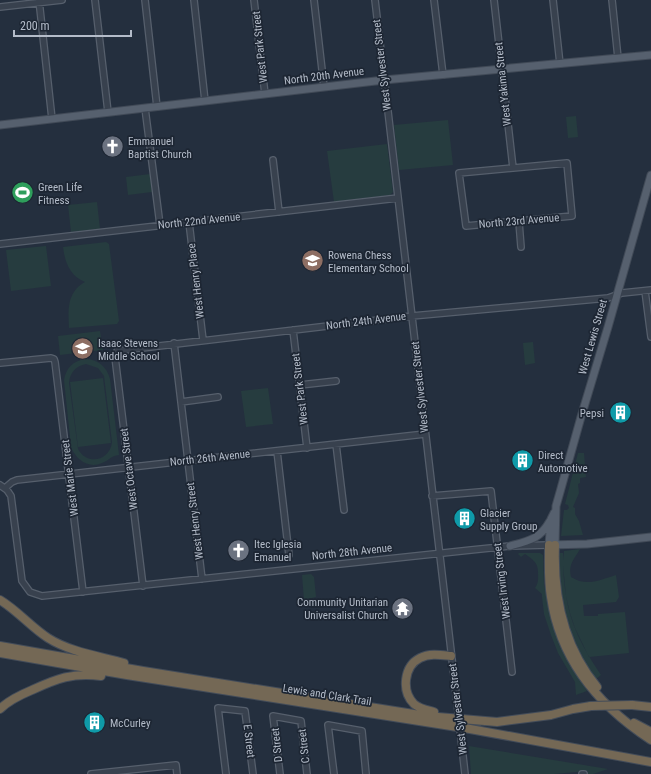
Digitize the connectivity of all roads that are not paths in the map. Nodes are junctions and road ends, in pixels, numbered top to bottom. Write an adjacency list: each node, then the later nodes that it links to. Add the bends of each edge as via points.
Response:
1 (62, 0): 12 (street)
2 (95, 0): 25 (street)
3 (145, 0): 23 (street)
4 (194, 0): 22 (street)
5 (254, 0): 21 (street, West Park Street)
6 (314, 0): 20 (street)
7 (375, 0): 19 (street, West Sylvester Street)
8 (434, 0): 18 (street)
9 (494, 0): 17 (street, West Yakima Street)
10 (553, 0): 16 (street)
11 (612, 0): 15 (street)
12 (39, 1): 13 (street); 26 (street)
13 (0, 7)
14 (651, 55): 15 (main road, North 20th Avenue)
15 (618, 58): 16 (main road, North 20th Avenue)
16 (560, 64): 17 (main road, North 20th Avenue)
17 (502, 69): 18 (main road, North 20th Avenue); 29 (street, West Yakima Street)
18 (443, 75): 19 (main road, North 20th Avenue)
19 (384, 80): 20 (main road, North 20th Avenue); 31 (street, West Sylvester Street)
20 (324, 87): 21 (main road, North 20th Avenue)
21 (265, 94): 22 (main road, North 20th Avenue)
22 (205, 101): 23 (main road, North 20th Avenue)
23 (157, 107): 24 (main road, North 20th Avenue)
24 (145, 108): 25 (main road, North 20th Avenue); 35 (street)
25 (108, 112): 26 (main road, North 20th Avenue)
26 (52, 119): 27 (main road, North 20th Avenue)
27 (0, 125)
28 (273, 160): 32 (street)
29 (513, 168): 34 (street, North 23rd Avenue, via 459,173 466,226); 34 (street, North 23rd Avenue, via 566,163 572,216)
30 (651, 175): 39 (main road, West Lewis Street)
31 (398, 198): 32 (street, North 22nd Avenue); 40 (street, West Sylvester Street)
32 (279, 212): 33 (street, North 22nd Avenue)
33 (189, 222): 35 (street, North 22nd Avenue); 43 (street, West Henry Place)
34 (518, 222): 37 (street)
35 (160, 226): 36 (street, North 22nd Avenue)
36 (0, 244)
37 (522, 247)
38 (648, 291): 39 (street, North 24th Avenue); 42 (street)
39 (616, 295): 40 (street, North 24th Avenue, via 608,298); 60 (main road, West Lewis Street)
40 (412, 316): 41 (street, North 24th Avenue); 51 (street, West Sylvester Street)
41 (293, 330): 43 (street, North 24th Avenue); 48 (street, West Park Street)
42 (651, 337)
43 (203, 340): 44 (street, North 24th Avenue)
44 (174, 343): 45 (street, North 24th Avenue, via 122,349); 50 (street, West Henry Street)
45 (116, 352): 56 (street, West Octave Street)
46 (0, 363): 57 (street, West Marie Street, via 54,359)
47 (336, 381): 48 (street)
48 (300, 385): 53 (street, West Park Street)
49 (218, 397): 50 (street)
50 (181, 402): 55 (street, West Henry Street)
51 (425, 434): 52 (street, North 26th Avenue); 59 (street, West Sylvester Street)
52 (336, 444): 53 (street, North 26th Avenue); 61 (street)
53 (307, 448): 54 (street, North 26th Avenue)
54 (277, 451): 55 (street, North 26th Avenue); 68 (street)
55 (188, 461): 56 (street, North 26th Avenue); 69 (street, West Henry Street)
56 (129, 468): 57 (street, North 26th Avenue); 70 (street, West Octave Street)
57 (69, 474): 58 (street, North 26th Avenue, via 15,480); 71 (street, West Marie Street)
58 (3, 487): 71 (street, North 28th Avenue, via 12,500 21,579 25,587 33,594 45,596)
59 (432, 496): 66 (street, West Irving Street, via 491,491); 67 (street, West Sylvester Street)
60 (556, 506): 62 (main road, West Lewis Street); 64 (main road, West Lewis Street)
61 (344, 510)
62 (551, 519): 64 (main road, West Lewis Street); 65 (main road, via 538,536)
63 (651, 537): 64 (main road)
64 (552, 545): 65 (street, North 28th Avenue); 83 (highway, via 556,590 573,650 605,697 633,722); 84 (highway, via 549,570 551,598 560,634 568,651 579,671 601,699)
65 (510, 546): 66 (street, North 28th Avenue)
66 (498, 547): 67 (street, North 28th Avenue); 77 (street, West Irving Street)
67 (439, 553): 69 (street, North 28th Avenue); 75 (street, West Sylvester Street)
68 (289, 555)
69 (202, 579): 70 (street, North 28th Avenue)
70 (143, 586): 71 (street, North 28th Avenue)
71 (83, 592)
72 (0, 600): 76 (highway, via 56,642)
73 (0, 646): 76 (highway, Lewis and Clark Trail)
74 (0, 653): 78 (highway, Lewis and Clark Trail)
75 (451, 656): 82 (highway, via 425,656 411,666 406,675 406,685 415,705 434,712); 94 (street, West Sylvester Street, bridge)
76 (143, 671): 82 (highway, Lewis and Clark Trail, via 426,716 497,722)
77 (512, 672)
78 (127, 675): 80 (highway, via 113,677 82,674 60,678 20,695); 85 (highway, Lewis and Clark Trail)
79 (651, 707): 82 (highway, Lewis and Clark Trail, bridge, via 591,706)
80 (0, 709)
81 (274, 716): 90 (street, D Street); 91 (street, C Street, via 301,721)
82 (515, 720)
83 (651, 732)
84 (651, 740)
85 (651, 762)
86 (92, 774): 87 (street, via 176,765)
87 (177, 774)
88 (226, 774): 89 (street, E Street, via 218,708 245,711)
89 (253, 774)
90 (280, 774)
91 (307, 774)
92 (334, 774): 93 (street, via 328,725 362,731)
93 (366, 774)
94 (465, 774)

